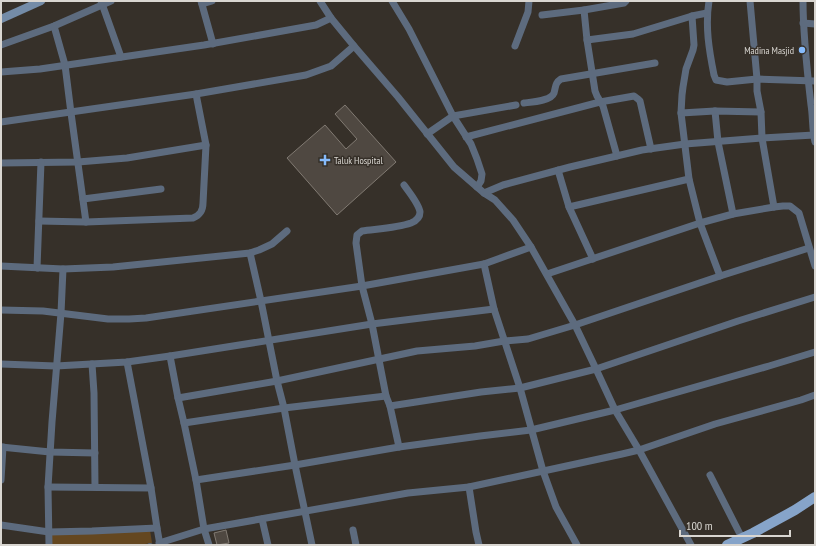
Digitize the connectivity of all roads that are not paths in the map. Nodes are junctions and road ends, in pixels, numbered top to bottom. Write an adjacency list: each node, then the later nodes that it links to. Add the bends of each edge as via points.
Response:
1 (41, 1): 18 (street)
2 (111, 1): 11 (street)
3 (212, 1): 12 (street)
4 (320, 1): 17 (street)
5 (392, 1): 42 (street)
6 (529, 1): 26 (street, via 528,12)
7 (626, 1): 13 (street)
8 (709, 1): 14 (street)
9 (750, 1): 32 (street)
10 (803, 1): 19 (street)
11 (101, 3): 21 (street); 27 (street)
12 (201, 3): 23 (street)
13 (584, 10): 15 (street); 22 (street)
14 (707, 13): 16 (street); 32 (street, via 708,41 716,80 727,82)
15 (542, 15)
16 (692, 16): 22 (street, via 633,34); 41 (street, via 694,45 686,69)
17 (331, 18): 23 (street, via 316,25); 25 (street)
18 (1, 19)
19 (803, 23): 20 (street); 33 (street)
20 (815, 24)
21 (54, 26): 24 (street); 29 (street)
22 (587, 40): 31 (street)
23 (213, 44): 27 (street)
24 (1, 45)
25 (354, 46): 34 (street, via 331,66 306,75); 45 (street)
26 (515, 46)
27 (121, 57): 29 (street)
28 (655, 63): 31 (street)
29 (65, 65): 30 (street); 40 (street)
30 (1, 72)
31 (592, 73): 35 (street); 36 (street, via 561,79 555,84 554,94 550,98)
32 (757, 79): 33 (street); 39 (street)
33 (812, 81): 43 (street)
34 (196, 94): 40 (street); 51 (street)
35 (600, 102): 46 (street); 52 (street, via 632,96 638,99); 53 (street)
36 (524, 103)
37 (516, 105): 42 (street)
38 (715, 110): 39 (street); 41 (street); 49 (street)
39 (761, 112): 47 (street)
40 (71, 113): 44 (street); 55 (street)
41 (682, 113): 50 (street)
42 (453, 116): 45 (street); 46 (street)
43 (814, 119): 48 (street)
44 (1, 122)
45 (427, 134): 60 (street, via 454,167)
46 (466, 137): 60 (street, via 482,174)
47 (762, 138): 48 (street); 49 (street); 65 (street)
48 (814, 139)
49 (718, 142): 50 (street); 66 (street)
50 (685, 144): 52 (street); 58 (street)
51 (206, 145): 55 (street, via 127,158); 68 (street, via 203,209 197,216)
52 (651, 148): 53 (street)
53 (617, 156): 57 (street)
54 (41, 162): 55 (street); 56 (street); 67 (street)
55 (78, 162): 63 (street)
56 (1, 163)
57 (558, 170): 62 (street, via 503,185); 64 (street)
58 (689, 179): 64 (street); 69 (street)
59 (404, 185): 82 (street, via 418,206 420,216 410,223 362,231 358,235 356,243)
60 (477, 187): 62 (street)
61 (161, 189): 63 (street)
62 (484, 193): 71 (street, via 495,200 513,220)
63 (83, 199): 68 (street)
64 (569, 206): 74 (street)
65 (774, 207): 66 (street); 72 (street, via 790,206 799,213)
66 (733, 214): 69 (street)
67 (39, 221): 68 (street); 78 (street)
68 (86, 222)
69 (700, 223): 74 (street); 81 (street)
70 (287, 231): 73 (street, via 272,244)
71 (531, 247): 75 (street); 80 (street)
72 (809, 248): 76 (street); 81 (street)
73 (250, 253): 79 (street, via 113,267); 84 (street)
74 (593, 259): 80 (street)
75 (484, 264): 82 (street); 85 (street)
76 (815, 264)
77 (1, 266): 78 (street)
78 (37, 268): 79 (street)
79 (63, 269): 87 (street)
80 (547, 274): 89 (street)
81 (720, 276): 89 (street)
82 (362, 286): 84 (street); 88 (street)
83 (815, 297): 99 (street)
84 (261, 301): 87 (street, via 146,318 108,319); 90 (street)
85 (494, 309): 88 (street); 91 (street)
86 (1, 310): 87 (street)
87 (61, 313): 98 (street)
88 (372, 324): 90 (street); 94 (street)
89 (575, 325): 91 (street, via 528,339); 99 (street)
90 (268, 340): 93 (street); 100 (street)
91 (504, 341): 94 (street, via 417,351); 101 (street)
92 (815, 352): 107 (street)
93 (170, 356): 95 (street); 104 (street)
94 (379, 360): 100 (street); 103 (street)
95 (127, 362): 97 (street); 123 (street)
96 (1, 364): 98 (street)
97 (92, 364): 98 (street); 114 (street)
98 (56, 366): 113 (street)
99 (596, 369): 101 (street); 107 (street)
100 (277, 381): 104 (street); 106 (street)
101 (520, 388): 105 (street); 109 (street)
102 (815, 395): 112 (street, via 715,424)
103 (386, 396): 105 (street); 106 (street)
104 (178, 398): 108 (street)
105 (390, 406): 111 (street)
106 (284, 408): 108 (street); 115 (street)
107 (615, 410): 109 (street); 112 (street)
108 (184, 423): 119 (street)
109 (531, 430): 111 (street); 116 (street)
110 (2, 447): 113 (street); 118 (street)
111 (399, 447): 115 (street)
112 (639, 450): 116 (street); 141 (street)
113 (50, 452): 114 (street); 120 (street)
114 (95, 453): 121 (street)
115 (295, 465): 119 (street); 125 (street)
116 (543, 471): 122 (street); 140 (street, via 556,507)
117 (710, 475): 132 (street)
118 (1, 480)
119 (196, 480): 129 (street)
120 (48, 487): 121 (street); 131 (street)
121 (95, 487): 123 (street)
122 (469, 487): 125 (street, via 408,493); 139 (street)
123 (151, 488): 128 (street)
124 (815, 497): 132 (main road)
125 (305, 512): 126 (street); 137 (street)
126 (262, 519): 129 (street); 136 (street)
127 (1, 525): 131 (street)
128 (156, 528): 131 (street); 133 (street)
129 (204, 528): 133 (street); 135 (street)
130 (352, 530): 138 (street)
131 (49, 532): 134 (street)
132 (742, 538): 142 (main road)
133 (159, 544)
134 (49, 545)
135 (209, 545)
136 (268, 545)
137 (312, 545)
138 (356, 545)
139 (479, 545)
140 (577, 545)
141 (691, 545)
142 (726, 545)

